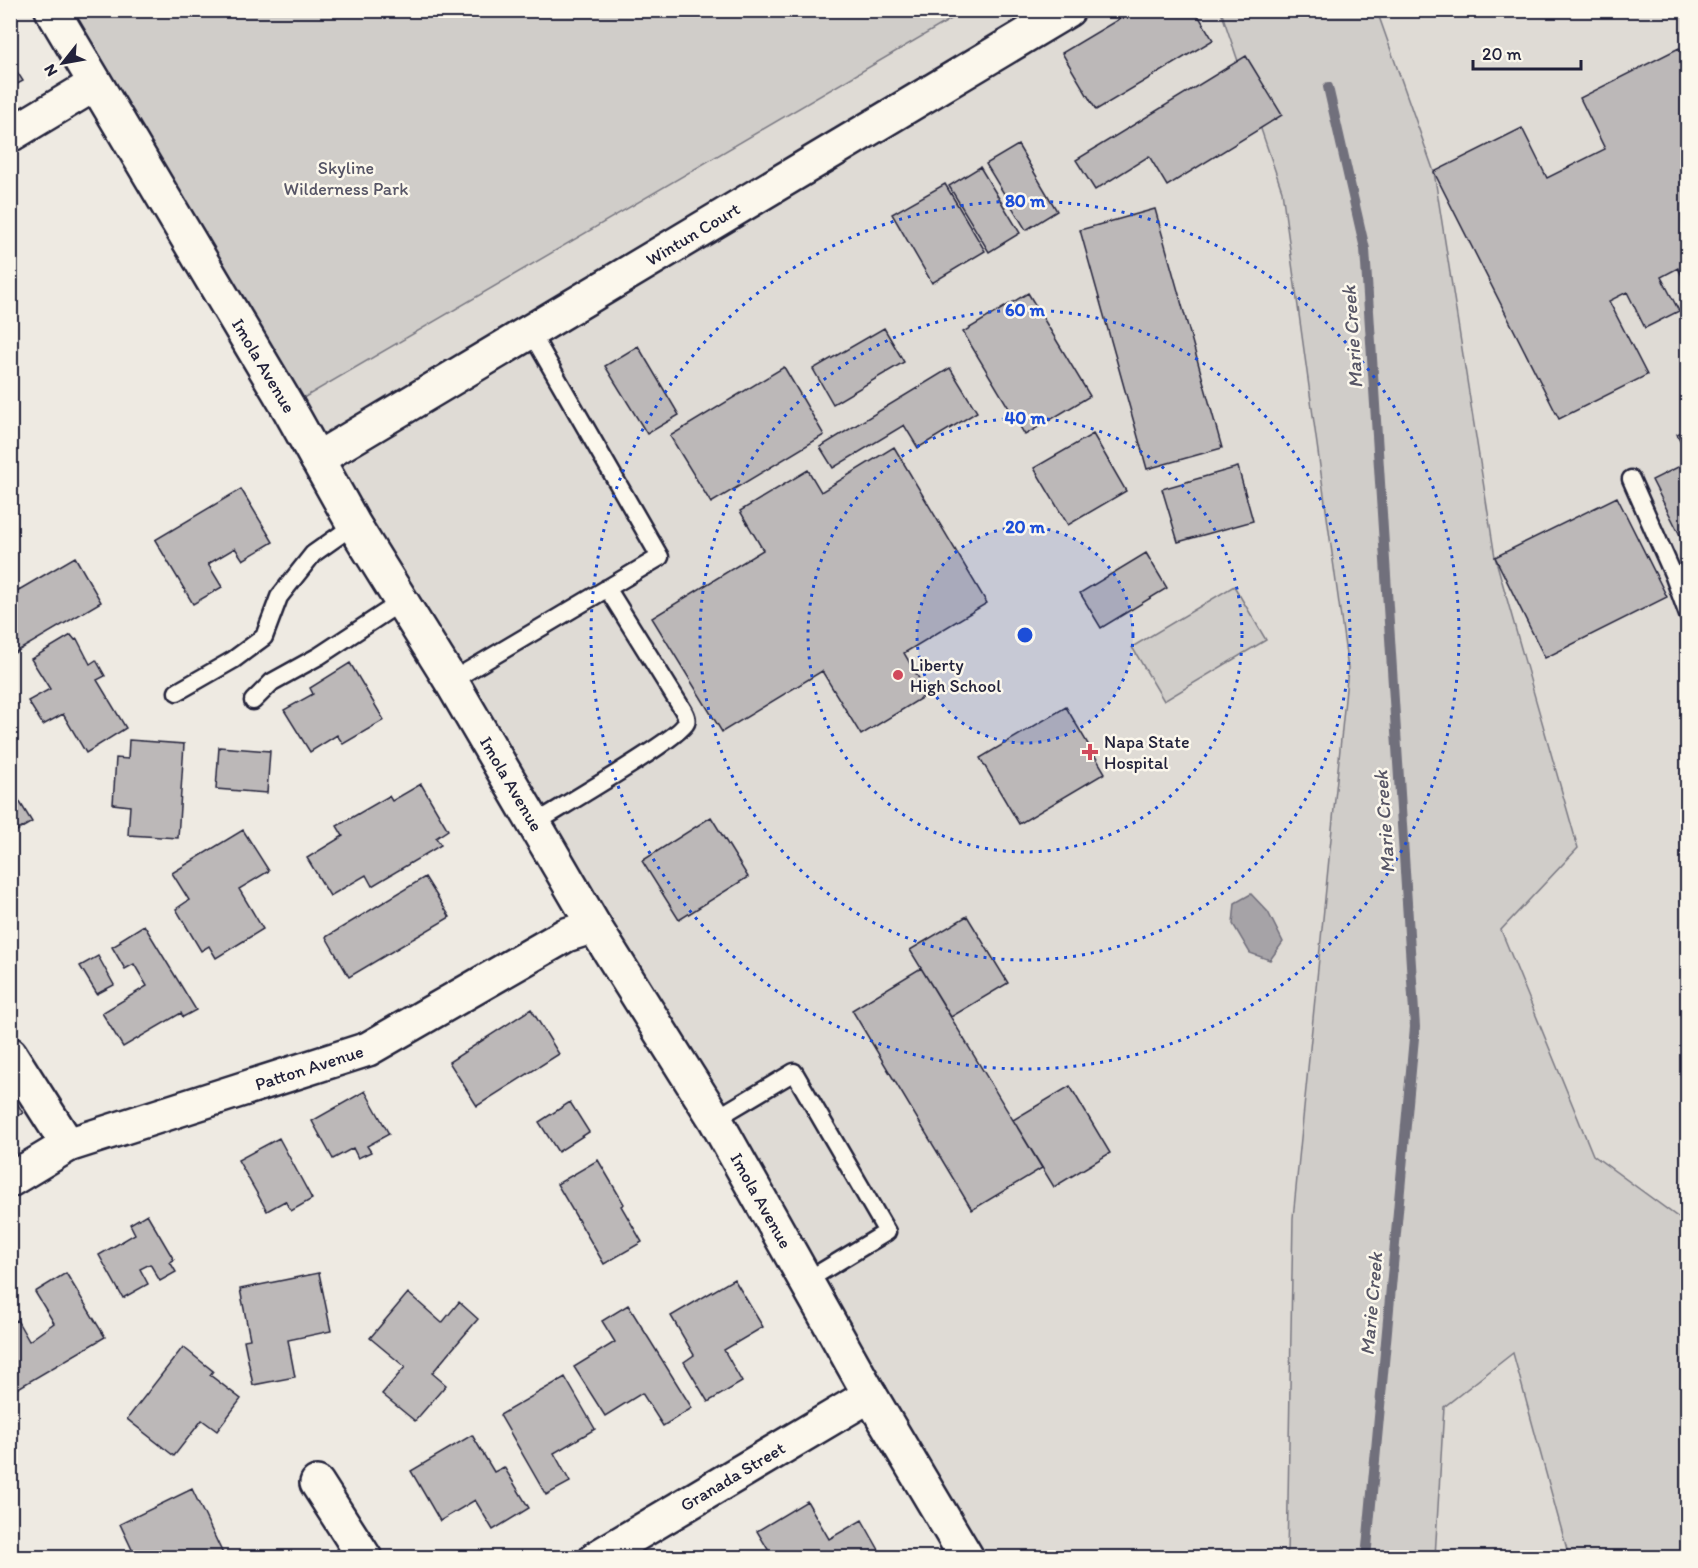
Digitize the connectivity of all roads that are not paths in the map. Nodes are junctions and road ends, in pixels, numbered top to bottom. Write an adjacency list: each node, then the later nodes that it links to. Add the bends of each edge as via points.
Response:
1 (52, 10): 3 (street, Imola Avenue)
2 (1068, 10): 5 (street, Wintun Court)
3 (95, 84): 4 (street); 6 (street, Imola Avenue)
4 (10, 135)
5 (530, 331): 6 (street, Wintun Court); 9 (lane, via 660,557)
6 (317, 459): 8 (street, Imola Avenue)
7 (1630, 479): 11 (lane)
8 (354, 525): 10 (street, Imola Avenue); 13 (lane, via 313,554 279,597 264,638)
9 (607, 588): 12 (lane); 15 (lane, via 683,710 686,723 680,732 649,753)
10 (401, 602): 12 (street, Imola Avenue); 14 (lane, via 272,682)
11 (1688, 615)
12 (451, 681): 15 (street, Imola Avenue)
13 (177, 692)
14 (253, 701)
15 (534, 824): 16 (street, Imola Avenue)
16 (594, 926): 18 (street, Imola Avenue); 19 (street, Patton Avenue, via 566,935 368,1049)
17 (10, 1054): 19 (street)
18 (715, 1119): 21 (street, Imola Avenue); 21 (lane, via 794,1072 887,1232)
19 (68, 1145): 20 (street, Patton Avenue)
20 (10, 1180)
21 (806, 1281): 22 (street, Imola Avenue)
22 (870, 1395): 25 (street, Granada Street); 26 (street, Imola Avenue)
23 (317, 1482): 24 (street)
24 (365, 1557)
25 (596, 1557)
26 (967, 1557)

